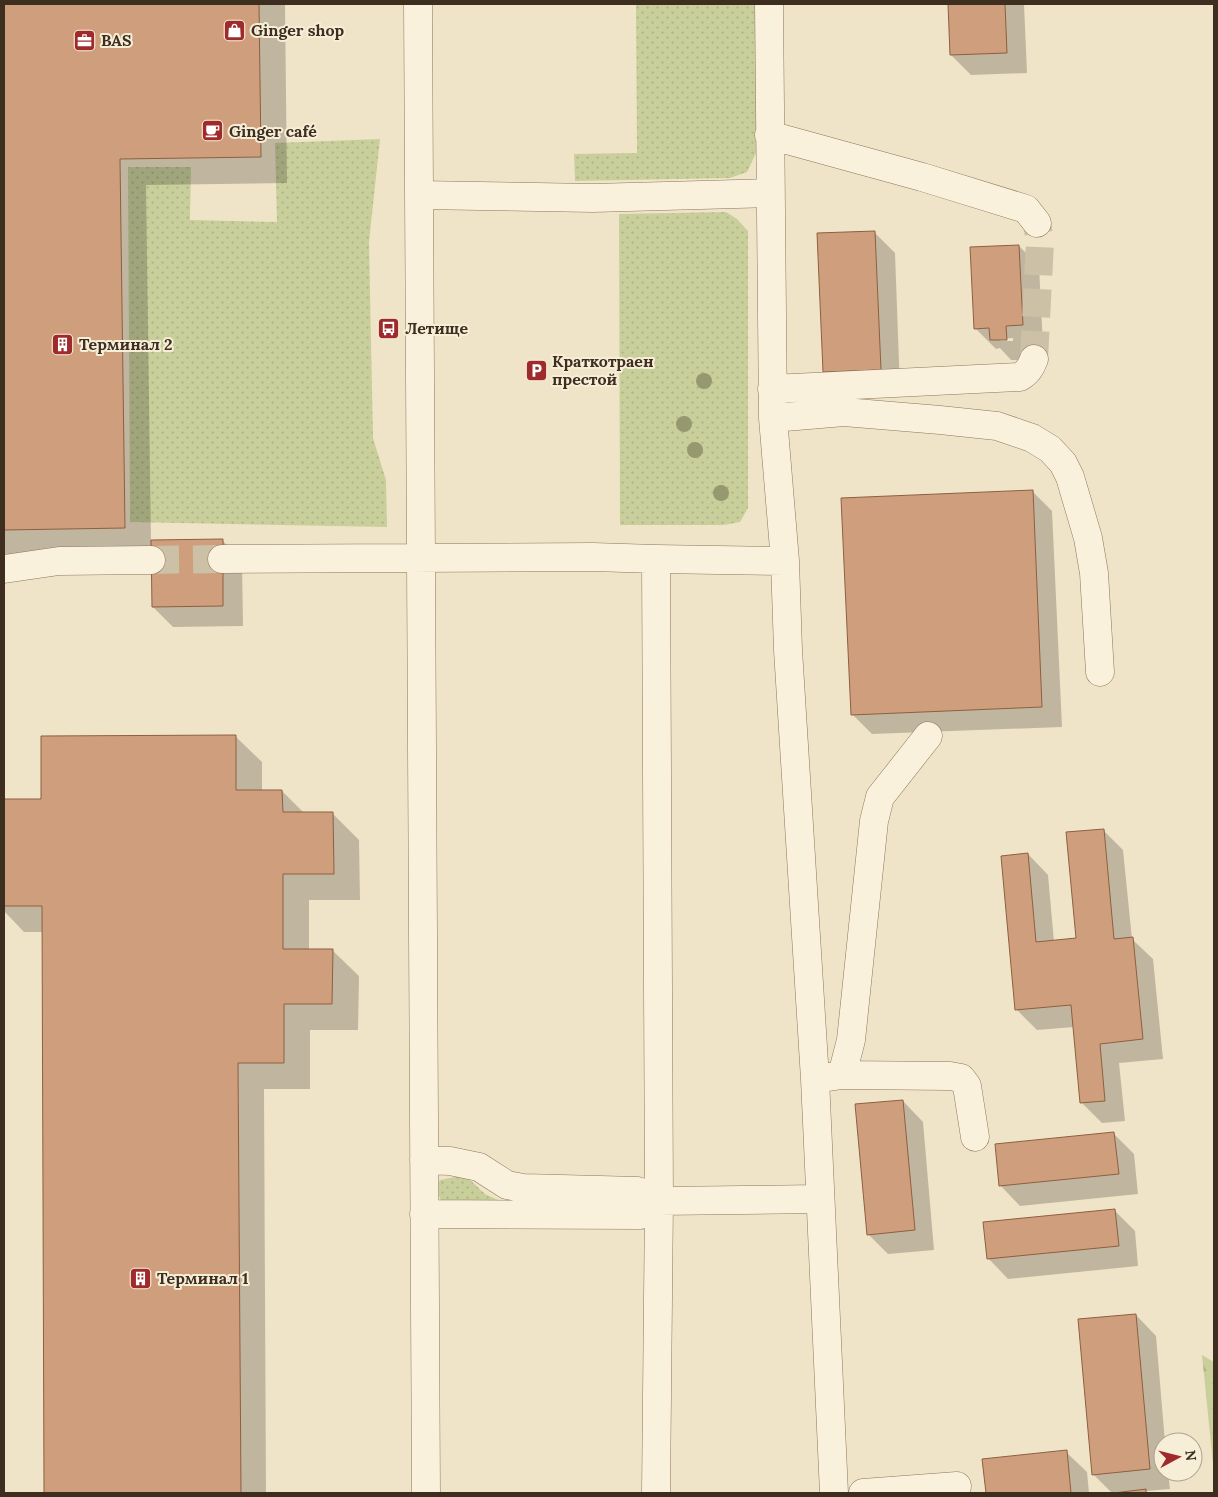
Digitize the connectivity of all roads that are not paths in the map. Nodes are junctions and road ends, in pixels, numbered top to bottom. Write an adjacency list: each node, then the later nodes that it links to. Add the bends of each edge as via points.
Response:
1 (418, 4): 5 (street)
2 (769, 4): 3 (street)
3 (769, 135): 4 (street); 6 (street, via 922,176 1026,209)
4 (770, 193): 5 (street, via 593,198); 8 (street)
5 (419, 195): 10 (street)
6 (1037, 223)
7 (1034, 358): 8 (street, via 1027,373 1020,377)
8 (772, 389): 9 (street)
9 (773, 418): 14 (street); 16 (street, via 844,412 997,426 1032,438 1050,449 1070,477 1088,538 1094,573)
10 (421, 557): 11 (street); 12 (street); 21 (street)
11 (222, 559)
12 (656, 559): 14 (street); 23 (street)
13 (151, 560): 15 (street, via 59,561)
14 (785, 561): 19 (street)
15 (4, 569)
16 (1100, 672)
17 (928, 736): 18 (street, via 880,797 874,821 851,1040)
18 (842, 1075): 19 (street); 20 (street, via 960,1078 967,1086)
19 (815, 1079): 22 (street)
20 (975, 1138)
21 (424, 1160): 23 (street, via 479,1167 507,1185 523,1188 638,1191); 24 (street)
22 (820, 1199): 23 (street); 28 (street)
23 (659, 1201): 24 (street, via 641,1215); 27 (street)
24 (424, 1214): 26 (street)
25 (957, 1486): 29 (street)
26 (426, 1493)
27 (656, 1493)
28 (834, 1493)
29 (863, 1493)

